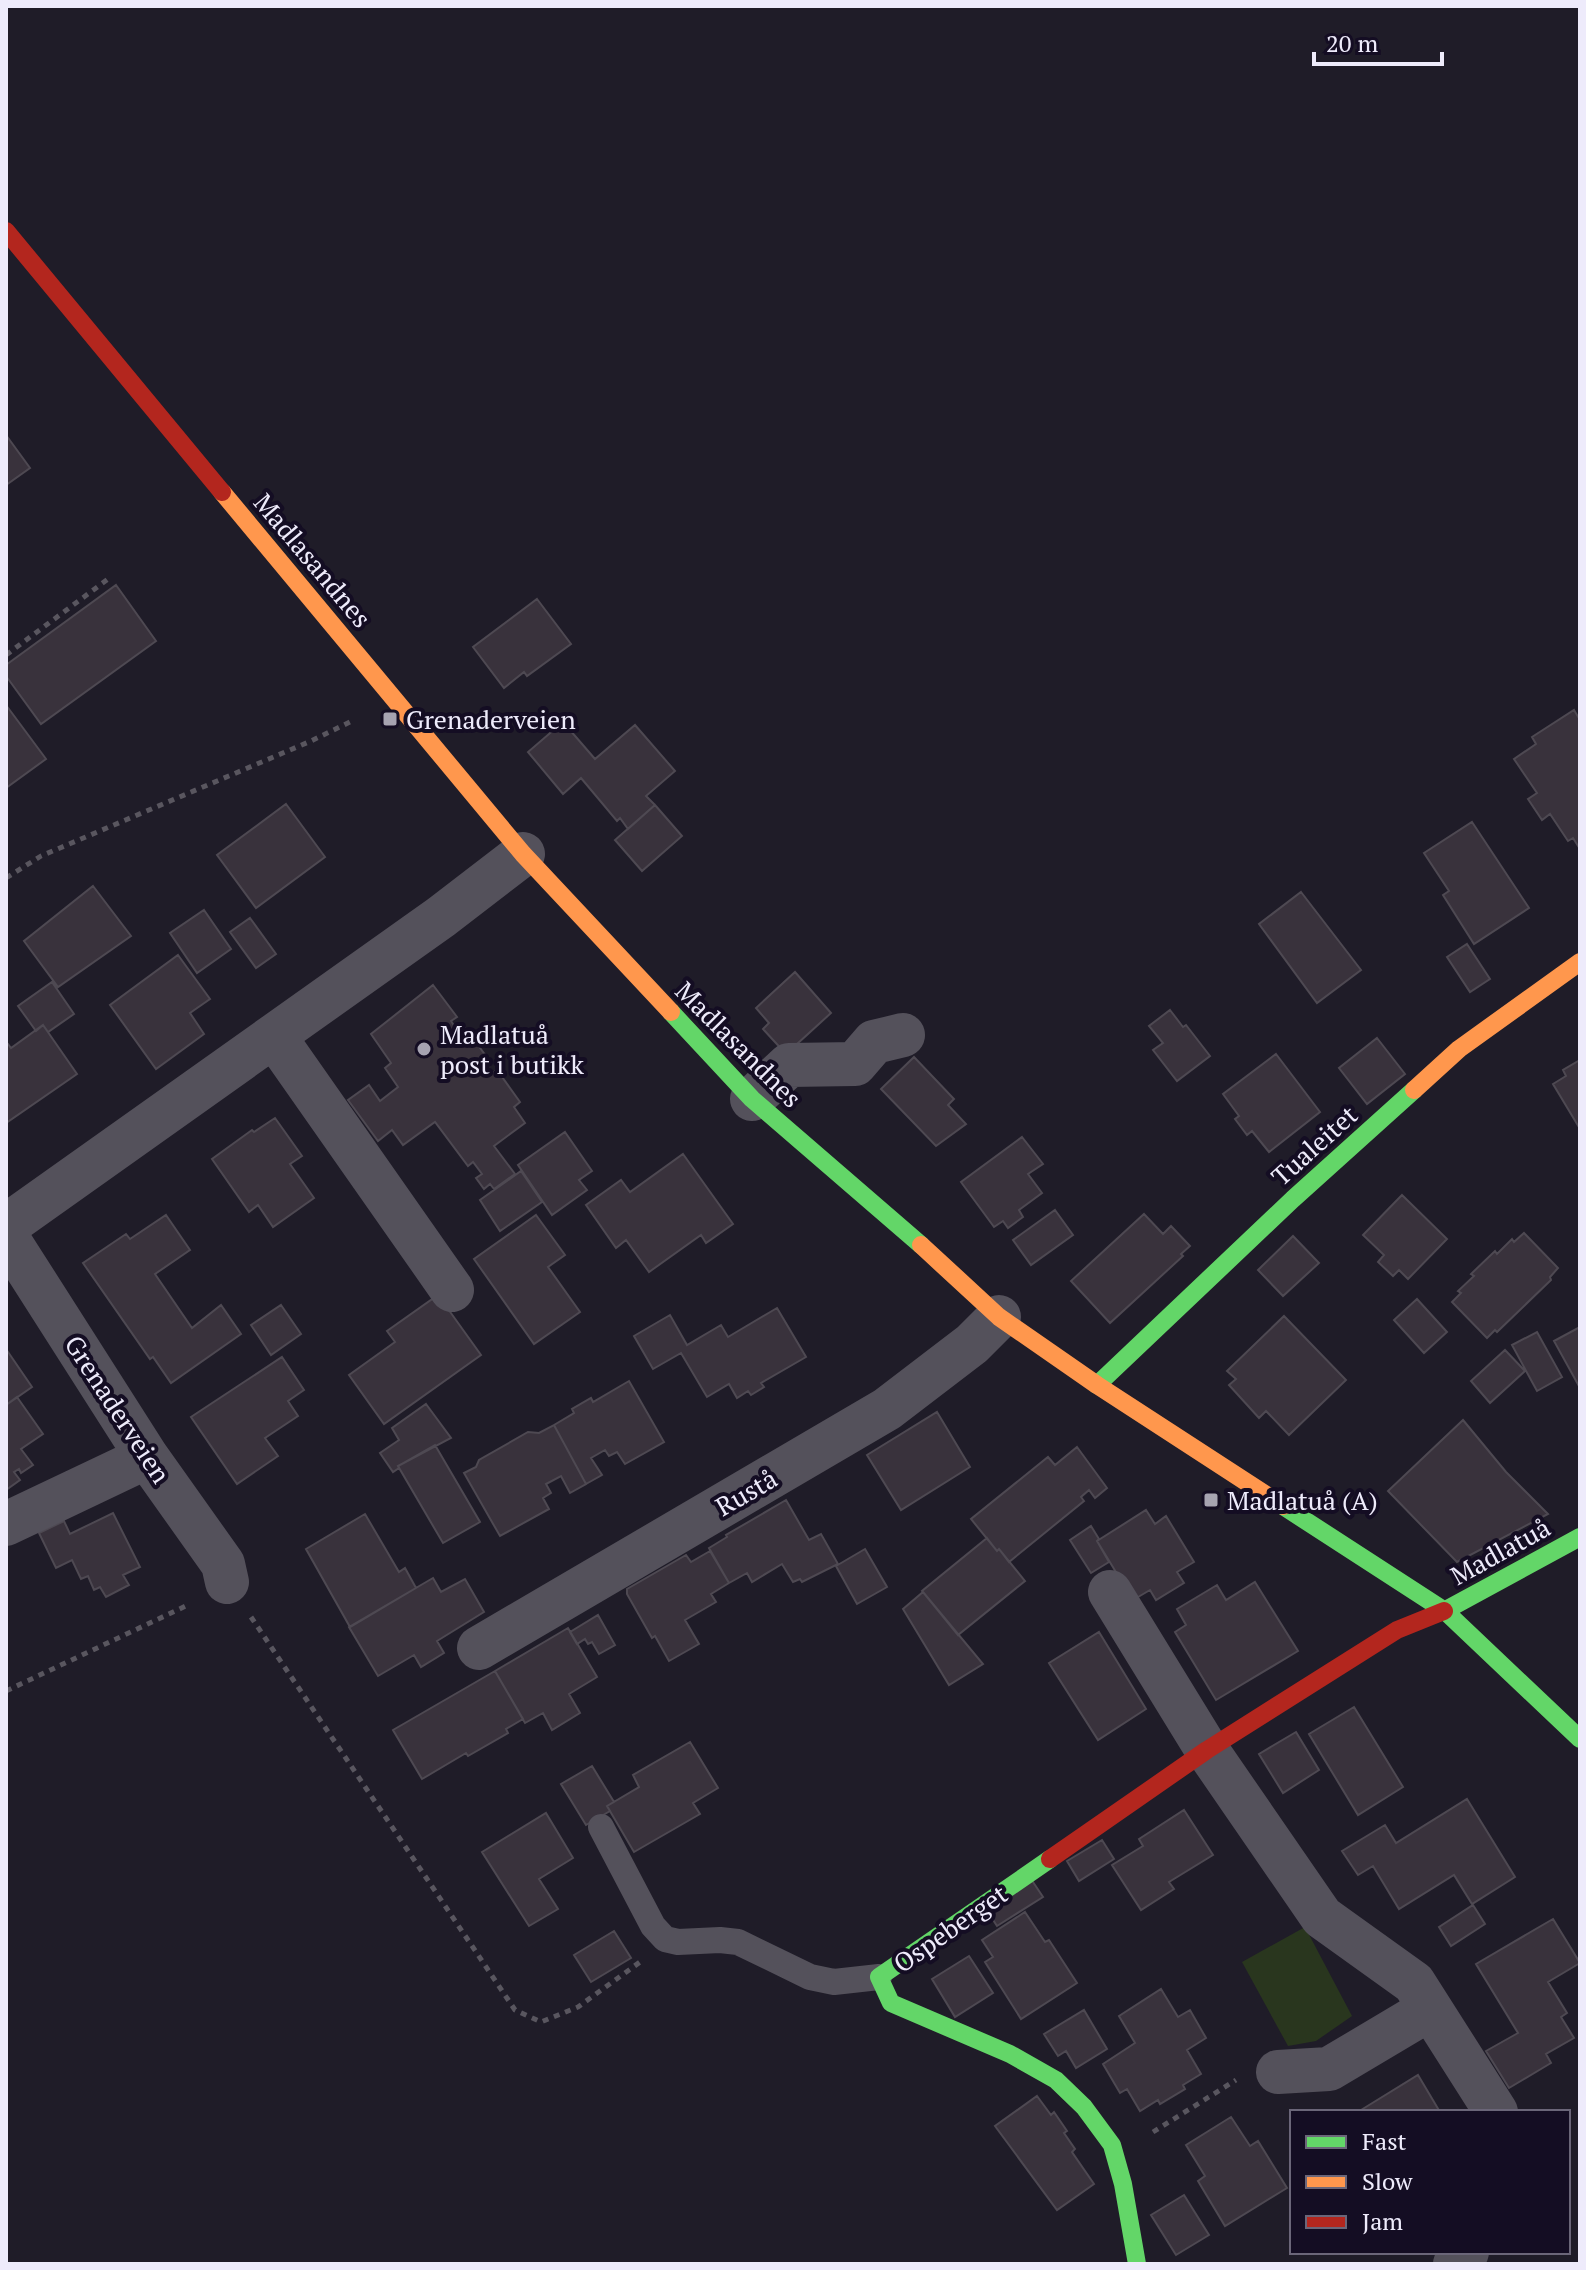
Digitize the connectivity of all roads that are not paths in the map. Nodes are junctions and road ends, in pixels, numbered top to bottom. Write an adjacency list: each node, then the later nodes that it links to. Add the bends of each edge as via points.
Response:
1 (6, 231): 2 (street, Madlasandnes)
2 (523, 854): 5 (street); 6 (street, Madlasandnes)
3 (1580, 962): 11 (street, Tualeitet, via 1459,1049)
4 (903, 1035): 6 (street, via 874,1042 855,1064 789,1065)
5 (274, 1036): 7 (street); 9 (street)
6 (752, 1099): 10 (street, Madlasandnes)
7 (6, 1226)
8 (6, 1236): 12 (street, Grenaderveien)
9 (452, 1290)
10 (999, 1317): 11 (street, Madlasandnes); 18 (street, Rustå, via 887,1409)
11 (1097, 1385): 17 (street, Madlasandnes)
12 (147, 1457): 13 (street); 15 (street, Grenaderveien, via 223,1564)
13 (6, 1524)
14 (1580, 1537): 17 (street, Madlatuå)
15 (227, 1582)
16 (1110, 1592): 20 (street)
17 (1445, 1611): 19 (street, Madlasandnes); 20 (street, Ospeberget, via 1397,1630)
18 (479, 1648)
19 (1580, 1739)
20 (1207, 1750): 22 (street, Ospeberget); 23 (street, via 1322,1917 1414,1983)
21 (601, 1827): 22 (lane, via 665,1939 738,1942 810,1977 834,1982)
22 (879, 1977): 26 (street, Ospeberget, via 891,2003 1010,2054 1056,2080 1084,2107 1112,2145)
23 (1430, 2009): 24 (street, via 1329,2069); 25 (street)
24 (1262, 2073)
25 (1495, 2110)
26 (1137, 2264)

